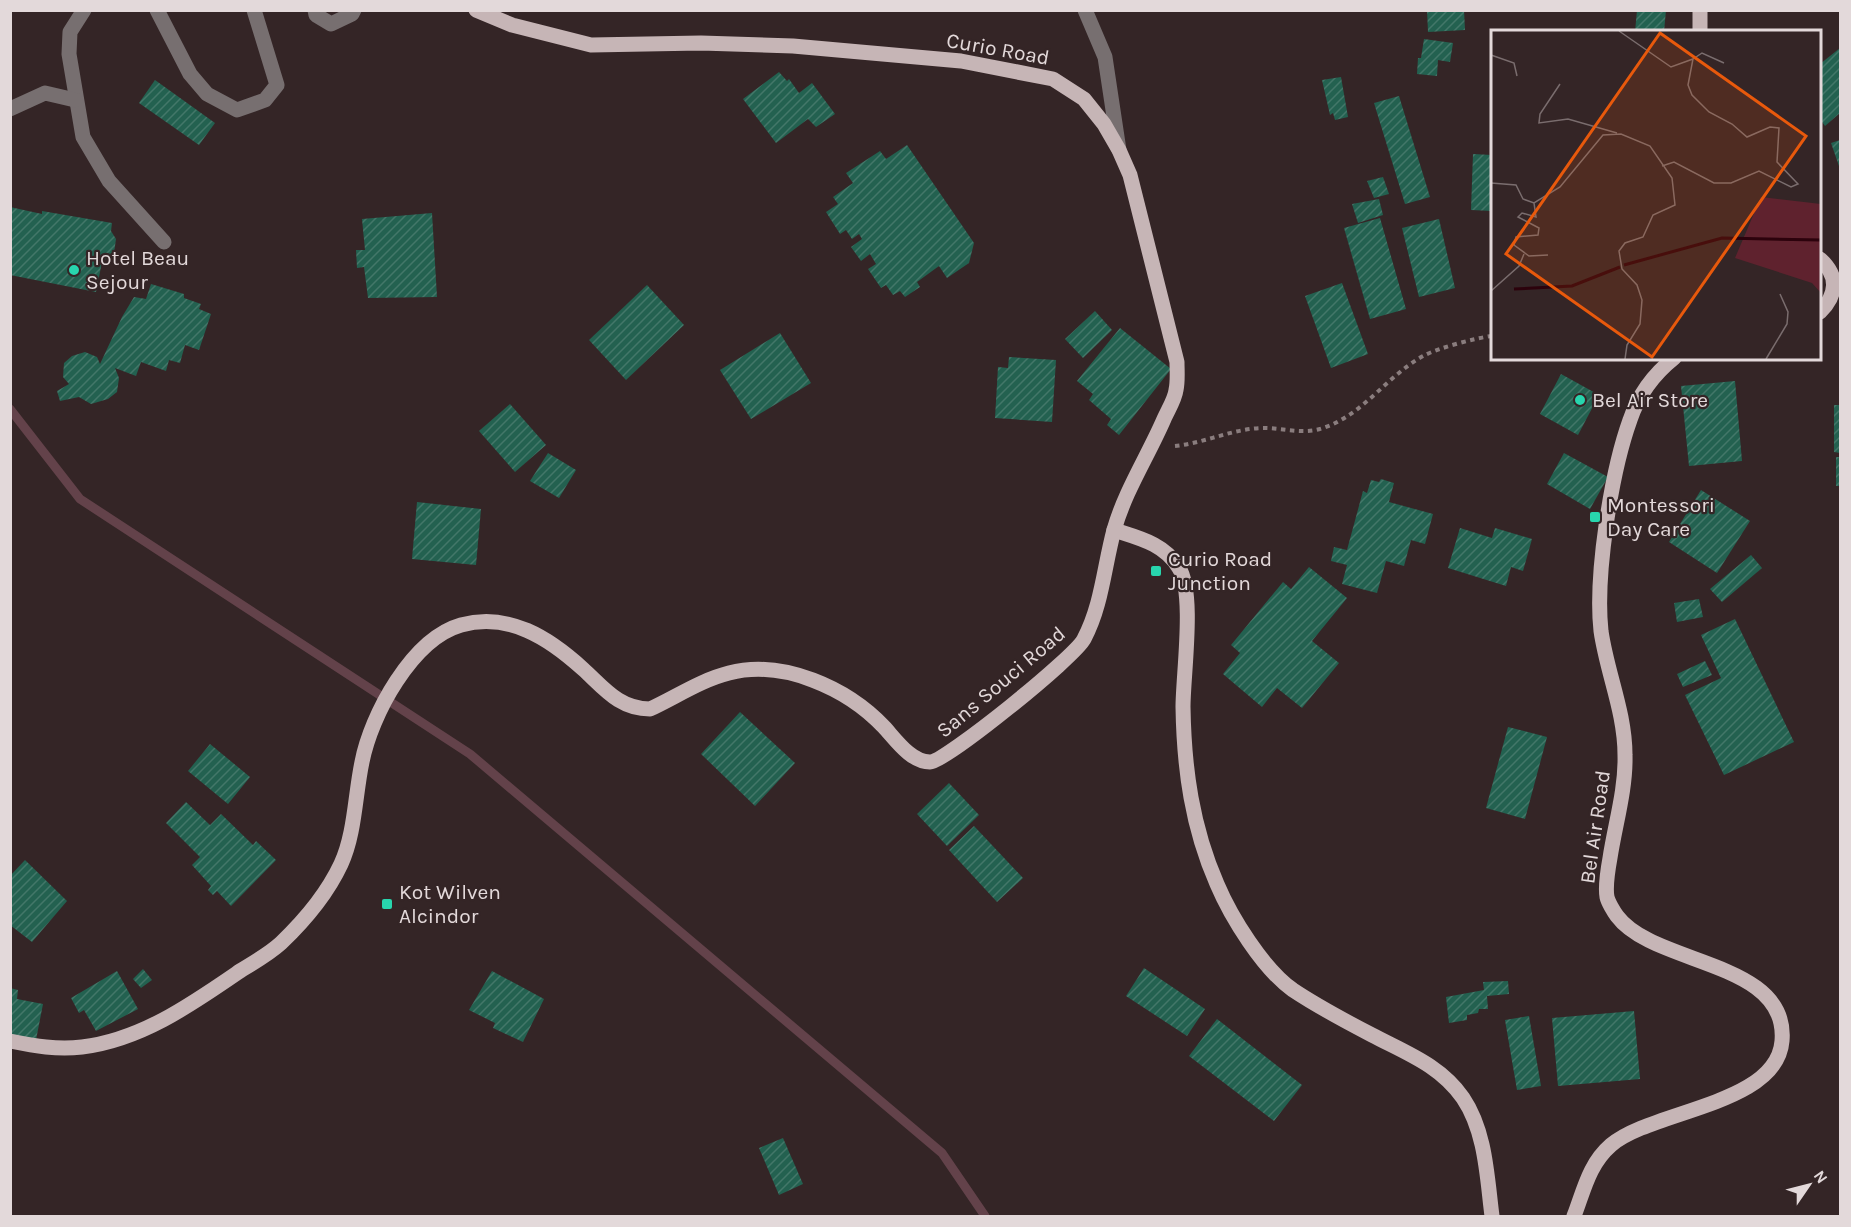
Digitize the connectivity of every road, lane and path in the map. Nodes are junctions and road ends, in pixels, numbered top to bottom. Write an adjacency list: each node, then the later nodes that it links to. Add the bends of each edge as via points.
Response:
1 (84, 10): 10 (street, via 70,32)
2 (157, 10): 3 (street, via 190,74 207,94 237,110 265,100 277,85)
3 (254, 10)
4 (315, 10): 5 (street, via 316,15 331,24)
5 (354, 10)
6 (476, 10): 12 (main road, Curio Road, via 512,25 591,45 793,46 961,61 1053,79 1084,99)
7 (1085, 10): 12 (street, via 1105,57)
8 (1700, 10): 9 (main road)
9 (1700, 30)
10 (75, 100): 11 (street, via 45,93); 13 (street, via 83,137 109,181)
11 (10, 109)
12 (1119, 150): 19 (main road, Curio Road, via 1130,175 1177,362 1176,390)
13 (164, 242)
14 (1821, 260): 15 (main road)
15 (1838, 288): 16 (main road)
16 (1821, 311)
17 (1491, 336): 19 (path, via 1424,356 1351,414 1322,429 1264,428 1199,444)
18 (1672, 360): 23 (main road, Bel Air Road, via 1650,380 1630,419 1609,506 1601,583 1601,631 1624,730 1625,758 1607,897 1617,917 1638,935 1755,986 1771,1002 1780,1019 1782,1041 1777,1060 1742,1090 1632,1131 1611,1145 1592,1165)
19 (1151, 449): 20 (main road, Curio Road)
20 (1114, 530): 21 (main road, Sans Souci Road, via 1096,610 1083,640 1050,674 937,761 921,760 856,702 803,677 752,669 727,674 650,709 637,709 605,692 583,669 532,630 484,621 460,625 436,637 411,663 377,713 362,760 342,863 316,905 279,945 183,1009 137,1033 84,1047 55,1049); 22 (main road, via 1156,545 1181,570 1185,584 1183,706 1187,777 1202,849 1221,895 1245,936 1291,988 1444,1075 1464,1100 1477,1128 1485,1157)
21 (10, 1041)
22 (1492, 1216)
23 (1574, 1216)

